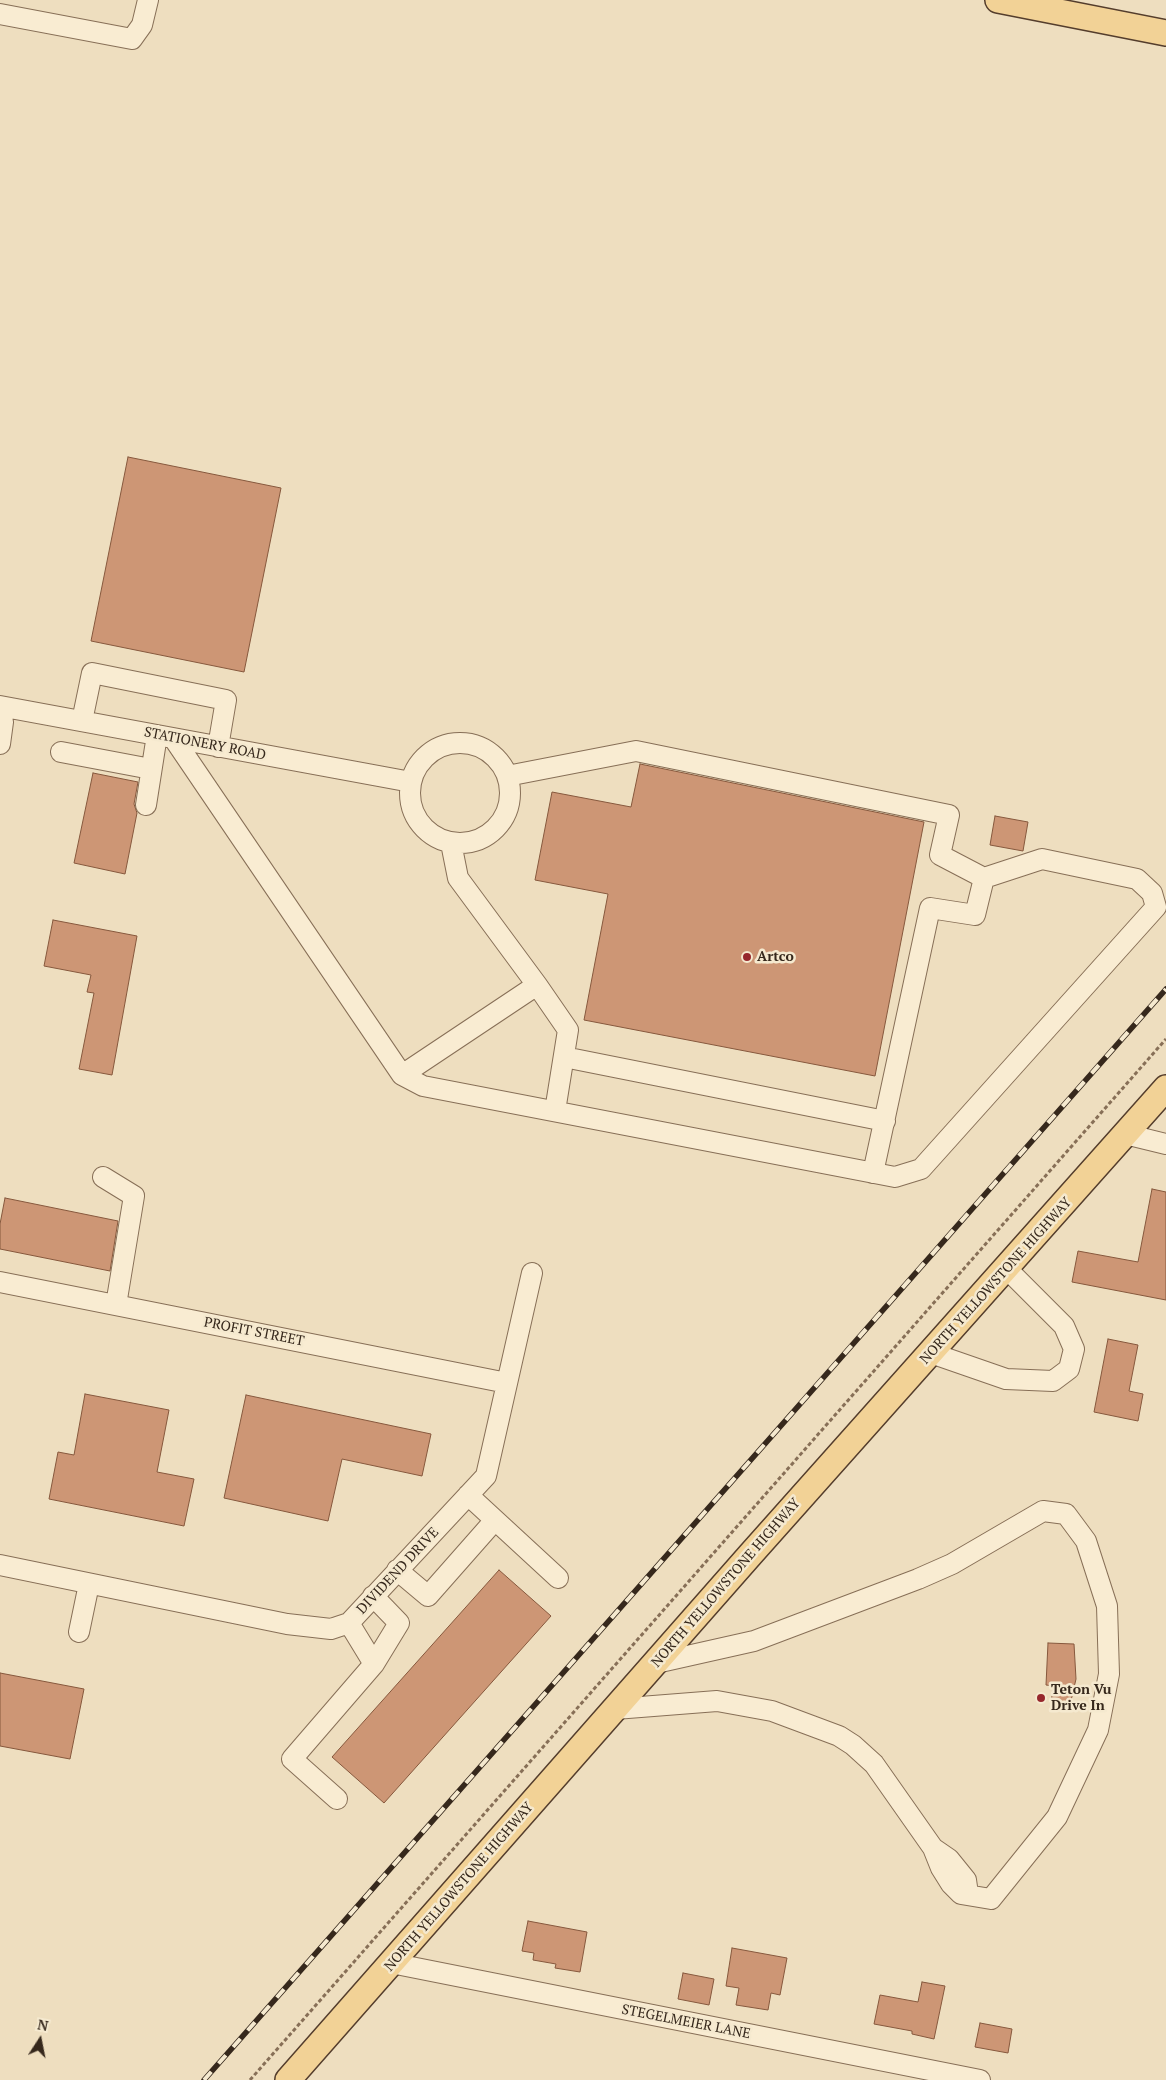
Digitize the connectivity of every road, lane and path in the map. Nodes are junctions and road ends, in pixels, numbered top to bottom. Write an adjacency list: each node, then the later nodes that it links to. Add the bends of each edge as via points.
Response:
1 (148, 0): 3 (street, via 142,25 132,39)
2 (998, 0): 4 (main road)
3 (0, 14)
4 (1166, 33)
5 (0, 706): 7 (street, STATIONERY ROAD)
6 (0, 717): 9 (street, via 3,722)
7 (82, 721): 8 (street, STATIONERY ROAD); 10 (street, via 92,673 226,700)
8 (165, 737): 10 (street, STATIONERY ROAD); 12 (street); 21 (street)
9 (0, 744)
10 (218, 747): 14 (street, STATIONERY ROAD)
11 (61, 752): 12 (street)
12 (151, 769): 15 (street)
13 (507, 776): 14 (street, via 504,767 492,754 460,742 444,745 428,754 417,766); 16 (street, via 510,800 506,816 496,829 468,843); 17 (street, via 636,751 949,815 940,855)
14 (410, 782): 16 (street, via 414,814 423,828 436,838)
15 (146, 805)
16 (451, 843): 18 (street, via 458,878)
17 (984, 878): 24 (street, via 975,916 930,908); 27 (street, via 1042,859 1138,879 1152,892 1156,907 921,1169 895,1177)
18 (537, 985): 20 (street, via 568,1030); 21 (street)
19 (1166, 1039): 49 (path)
20 (564, 1057): 23 (street); 24 (street)
21 (402, 1075): 23 (street, via 424,1086)
22 (1166, 1088): 25 (main road, NORTH YELLOWSTONE HIGHWAY)
23 (555, 1111): 27 (street)
24 (885, 1121): 27 (street)
25 (1126, 1134): 26 (street); 29 (main road, NORTH YELLOWSTONE HIGHWAY)
26 (1166, 1144)
27 (873, 1173)
28 (103, 1177): 32 (street, via 134,1196)
29 (1007, 1269): 33 (main road, NORTH YELLOWSTONE HIGHWAY); 33 (street, via 1064,1326 1074,1349 1069,1369 1053,1381 1006,1379)
30 (532, 1273): 34 (street, DIVIDEND DRIVE)
31 (0, 1282): 32 (street, PROFIT STREET)
32 (116, 1305): 34 (street, PROFIT STREET)
33 (931, 1353): 44 (main road, NORTH YELLOWSTONE HIGHWAY)
34 (507, 1383): 35 (street, DIVIDEND DRIVE, via 486,1476)
35 (468, 1495): 36 (street); 38 (street, DIVIDEND DRIVE)
36 (495, 1520): 38 (street, via 428,1596); 39 (street)
37 (0, 1565): 40 (street, DIVIDEND DRIVE)
38 (397, 1570): 41 (street, DIVIDEND DRIVE)
39 (558, 1578)
40 (89, 1584): 42 (street, DIVIDEND DRIVE, via 287,1624 331,1629); 43 (street)
41 (373, 1596): 42 (street, DIVIDEND DRIVE); 45 (street, via 399,1623)
42 (349, 1623): 45 (street)
43 (79, 1632)
44 (656, 1663): 46 (main road, NORTH YELLOWSTONE HIGHWAY); 46 (street, via 754,1641 918,1579 952,1564 1043,1511 1066,1514 1086,1541 1107,1606 1109,1674 1098,1730 1057,1818 991,1899 961,1894 874,1764 839,1736 772,1711 718,1701)
45 (374, 1664): 47 (street, via 292,1759)
46 (615, 1709): 48 (main road, NORTH YELLOWSTONE HIGHWAY)
47 (338, 1799)
48 (391, 1963): 50 (main road, NORTH YELLOWSTONE HIGHWAY); 51 (street, STEGELMEIER LANE)
49 (250, 2080)
50 (288, 2080)
51 (980, 2080)

